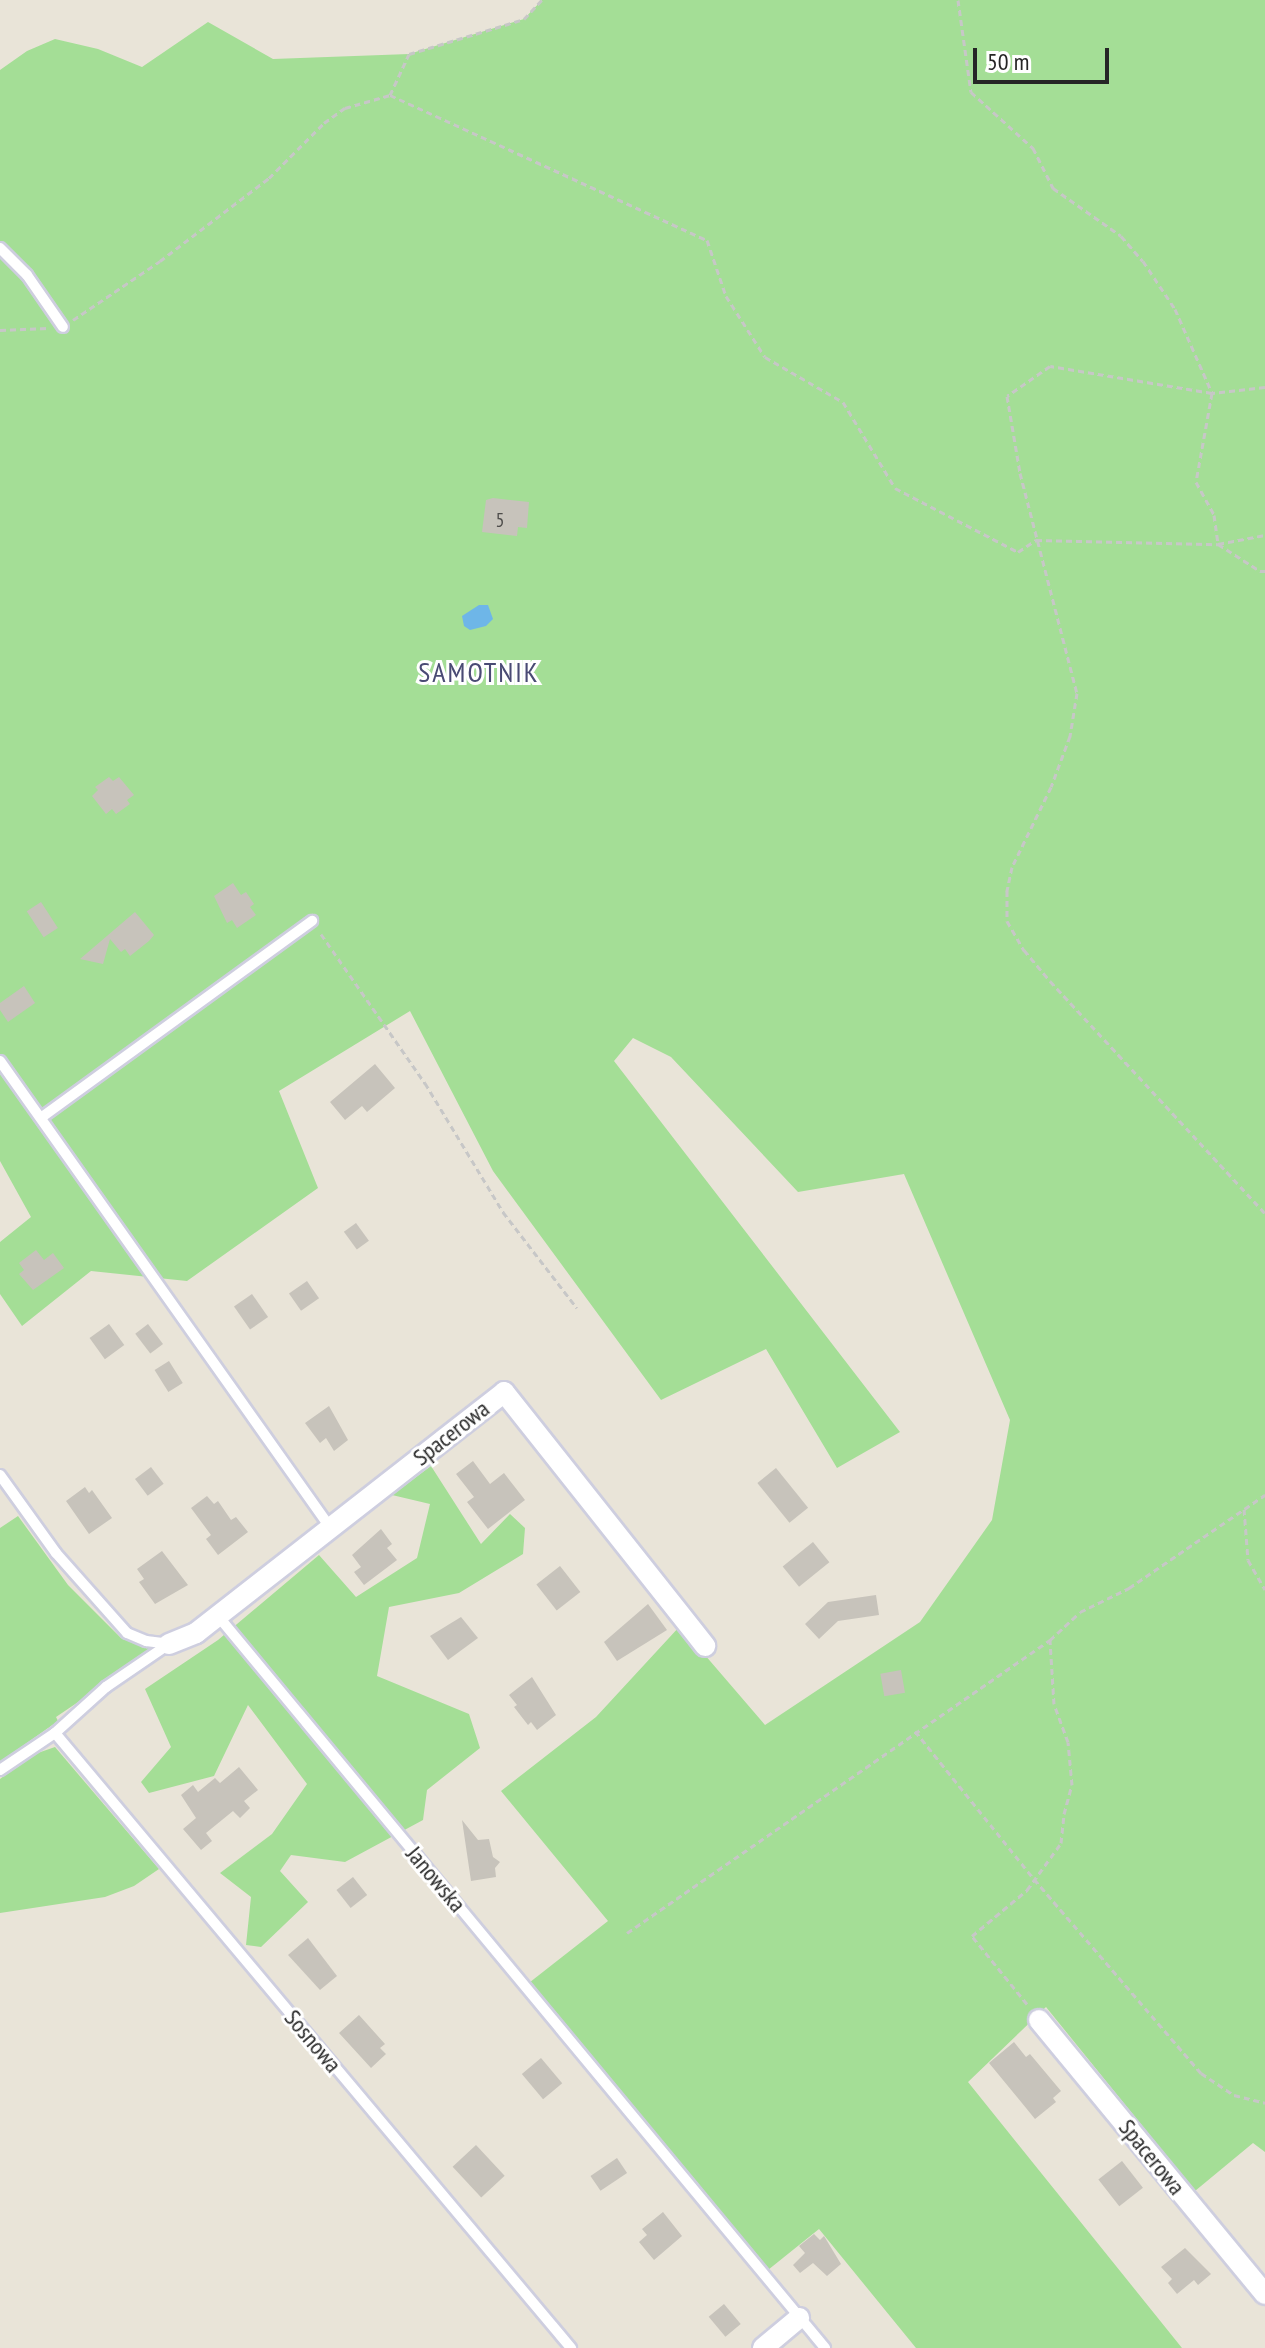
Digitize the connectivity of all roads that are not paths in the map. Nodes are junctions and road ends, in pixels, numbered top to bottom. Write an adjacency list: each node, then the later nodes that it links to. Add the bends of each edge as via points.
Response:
1 (0, 248): 2 (lane, via 27,275)
2 (63, 327)
3 (312, 921): 5 (lane)
4 (0, 1061): 5 (lane)
5 (42, 1117): 7 (lane)
6 (0, 1475): 9 (lane, via 56,1553 127,1633)
7 (330, 1527): 8 (street, Spacerowa); 10 (street, Spacerowa, via 504,1392)
8 (218, 1616): 9 (street); 15 (lane, Janowska)
9 (169, 1644): 11 (lane, via 106,1687)
10 (705, 1646)
11 (55, 1733): 12 (lane); 16 (lane, Sosnowa)
12 (0, 1770)
13 (1039, 2020): 14 (street, Spacerowa)
14 (1265, 2294)
15 (799, 2318): 17 (street); 18 (lane, Janowska)
16 (571, 2348)
17 (763, 2348)
18 (825, 2348)

